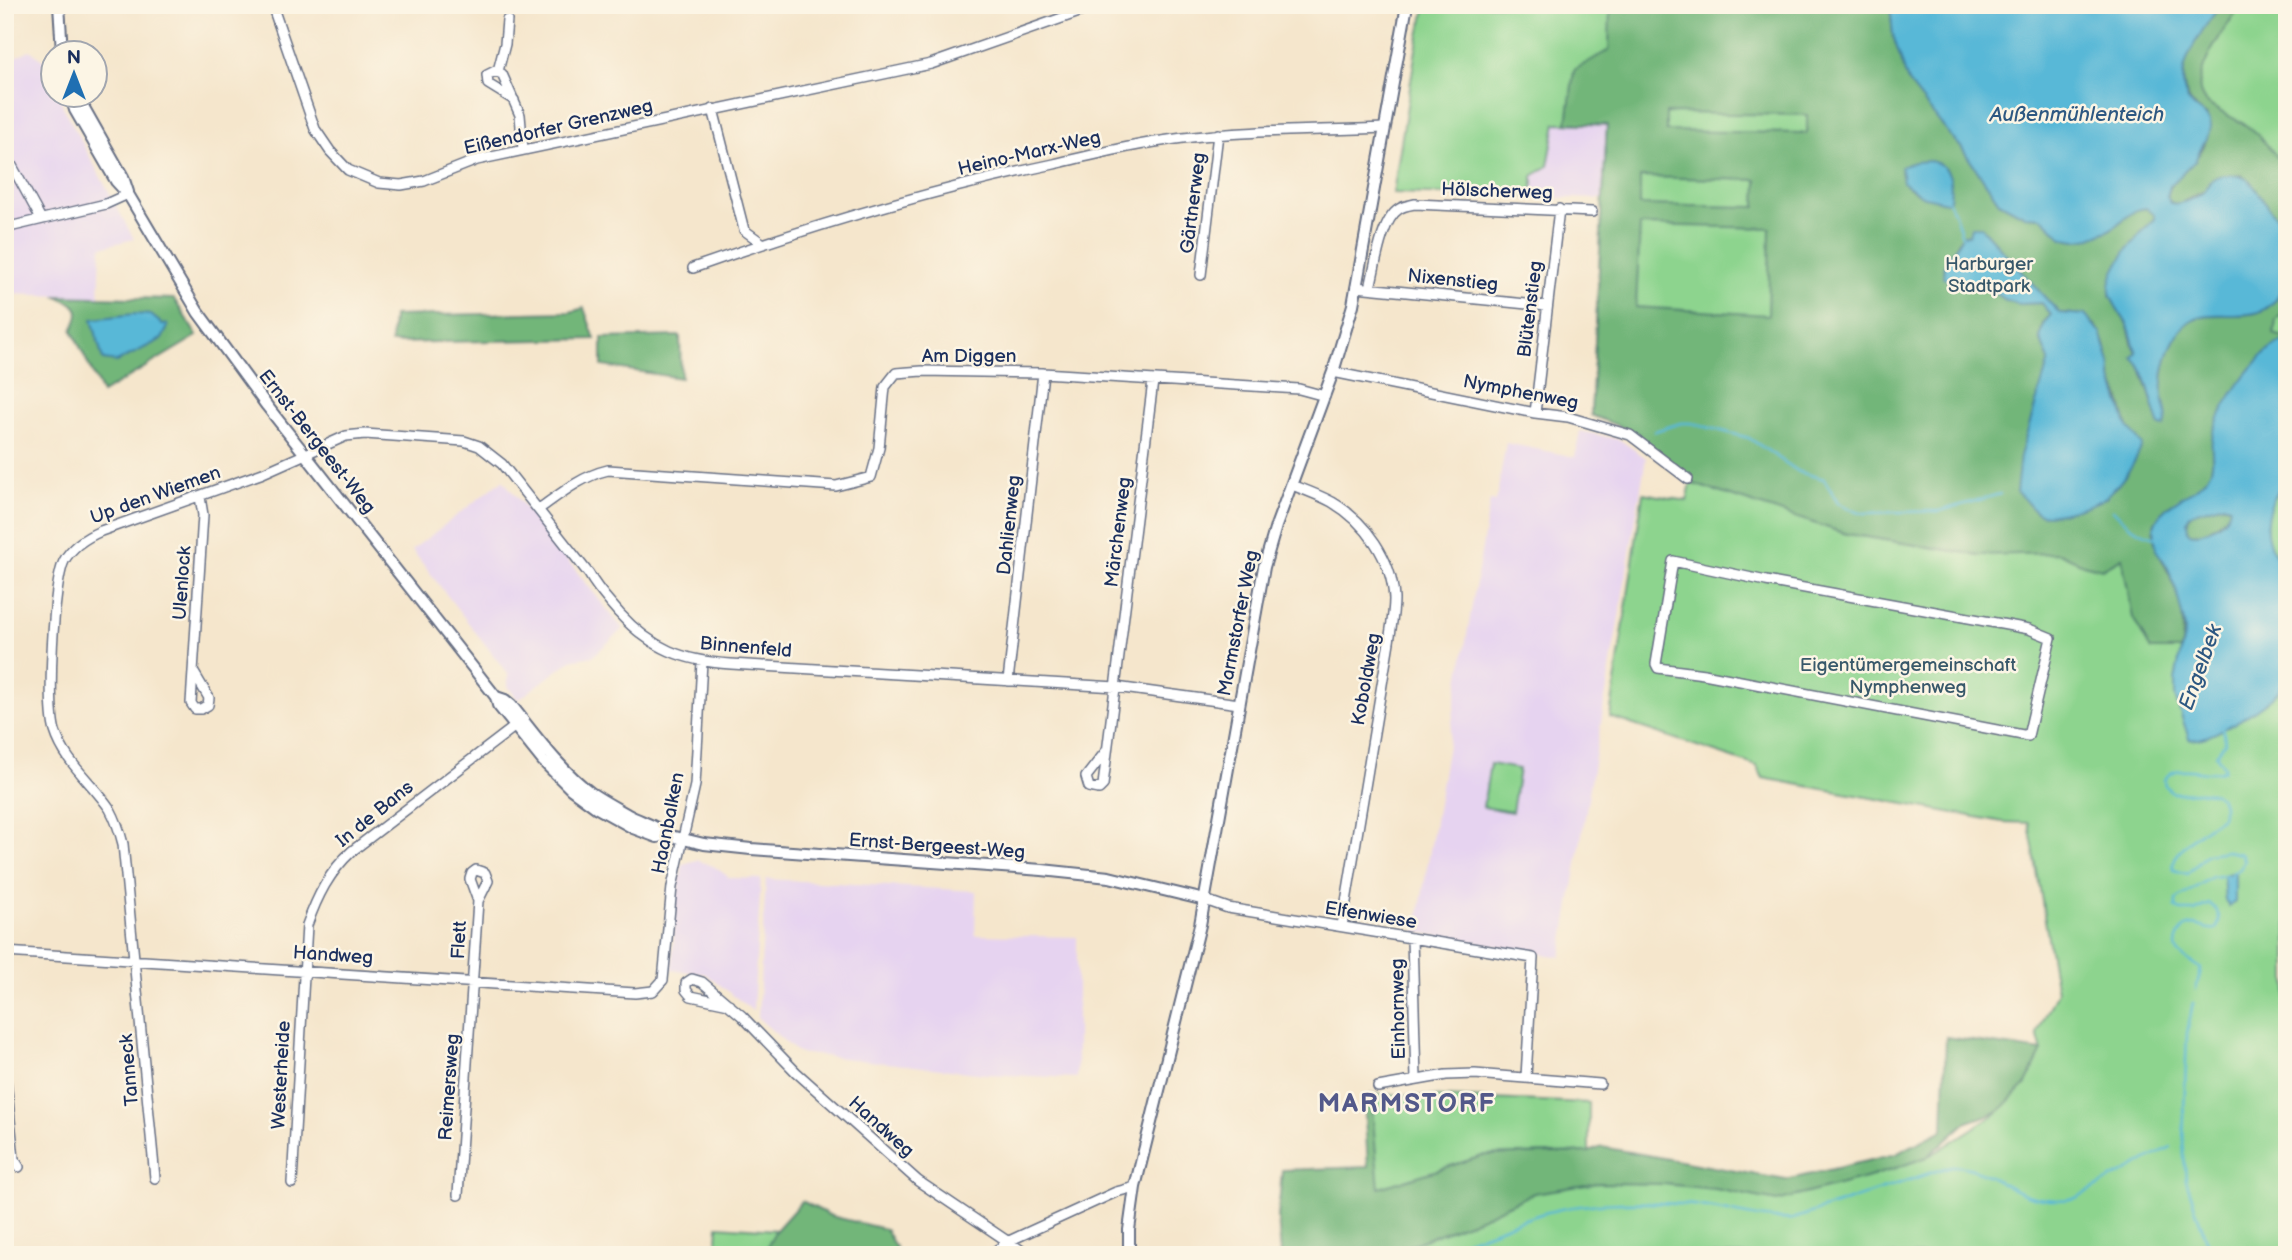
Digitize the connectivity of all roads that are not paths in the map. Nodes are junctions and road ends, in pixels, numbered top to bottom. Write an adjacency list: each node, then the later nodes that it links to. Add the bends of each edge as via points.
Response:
1 (59, 5): 6 (street)
2 (272, 5): 14 (street, Eißendorfer Grenzweg, via 315,129 348,170 379,183 401,185)
3 (1099, 5): 11 (street, Eißendorfer Grenzweg, via 931,64)
4 (1408, 5): 12 (street, Marmstorfer Weg)
5 (507, 20): 7 (street)
6 (61, 38)
7 (498, 71): 8 (street); 8 (street, via 487,75 488,84)
8 (514, 100): 14 (street)
9 (74, 108): 16 (street, Ernst-Bergeest-Weg)
10 (84, 108): 16 (street, Ernst-Bergeest-Weg)
11 (713, 109): 14 (street, Eißendorfer Grenzweg); 21 (street, via 744,230)
12 (1384, 128): 13 (street, Heino-Marx-Weg); 24 (street, Marmstorfer Weg)
13 (1219, 134): 21 (street, Heino-Marx-Weg, via 1147,143 979,180); 23 (street, Gärtnerweg)
14 (523, 150)
15 (5, 153): 19 (street)
16 (128, 194): 19 (street, via 106,204); 32 (street, Ernst-Bergeest-Weg, via 198,312)
17 (1559, 209): 18 (street, Hölscherweg); 25 (street, Hölscherweg, via 1401,207 1385,227); 26 (street, Blütenstieg)
18 (1592, 212)
19 (41, 219): 20 (street)
20 (5, 228)
21 (762, 243): 22 (street, Heino-Marx-Weg)
22 (693, 268)
23 (1201, 275)
24 (1356, 287): 25 (street, Nixenstieg); 27 (street, Marmstorfer Weg)
25 (1370, 288): 26 (street, Nixenstieg)
26 (1547, 306): 31 (street, Blütenstieg)
27 (1333, 372): 30 (street, Marmstorfer Weg); 31 (street, Nymphenweg)
28 (1043, 373): 29 (street, Am Diggen); 36 (street, Am Diggen, via 896,373 885,387 880,448 871,477 836,485 608,470 595,472); 40 (street, Dahlienweg)
29 (1153, 381): 30 (street, Am Diggen, via 1299,389); 41 (street, Märchenweg)
30 (1325, 396): 34 (street, Marmstorfer Weg)
31 (1535, 413): 33 (street, Nymphenweg, via 1568,417 1630,436)
32 (305, 454): 35 (street, Up den Wiemen); 36 (street, Binnenfeld, via 359,434 464,441 491,454); 43 (street, Ernst-Bergeest-Weg, via 496,696 498,705)
33 (1688, 479)
34 (1292, 485): 42 (street, Marmstorfer Weg, via 1264,567); 48 (street, Koboldweg, via 1330,501 1364,528 1378,547 1392,584 1394,612)
35 (200, 497): 39 (street, Ulenlock, via 203,515); 51 (street, Up den Wiemen, via 86,537 65,558 56,594 54,730 66,756 110,810 118,827)
36 (539, 509): 38 (street, Binnenfeld, via 597,589 635,630 674,654)
37 (1673, 562): 37 (street, via 2029,629 2051,638 2028,736 1658,668)
38 (702, 662): 40 (street, Binnenfeld); 45 (street, Haanbalken, via 695,785)
39 (193, 671)
40 (1008, 681): 41 (street, Binnenfeld)
41 (1116, 687): 42 (street, Binnenfeld); 44 (street, Märchenweg)
42 (1239, 704): 46 (street, Marmstorfer Weg)
43 (519, 724): 45 (street, Ernst-Bergeest-Weg, via 560,779 586,801 633,828); 52 (street, In de Bans, via 344,859 329,877 311,914)
44 (1107, 750)
45 (682, 840): 46 (street, Ernst-Bergeest-Weg, via 1109,877); 54 (street, Haanbalken, via 670,902 664,976)
46 (1205, 900): 48 (street, Elfenwiese); 64 (street, Marmstorfer Weg)
47 (478, 901): 53 (street, Flett)
48 (1342, 926): 49 (street, Elfenwiese)
49 (1412, 938): 57 (street, Elfenwiese, via 1533,958); 58 (street, Einhornweg)
50 (5, 952): 51 (street, Handweg)
51 (135, 959): 52 (street, Handweg); 62 (street, Tanneck)
52 (304, 970): 53 (street, Handweg); 63 (street, Westerheide)
53 (474, 981): 54 (street, Handweg, via 642,993); 65 (street, Reimersweg)
54 (658, 989)
55 (729, 1004): 66 (street, Handweg, via 796,1072 918,1181)
56 (5, 1070): 61 (street, via 14,1159)
57 (1526, 1077): 58 (street, via 1475,1074); 59 (street)
58 (1416, 1079): 60 (street)
59 (1600, 1084)
60 (1378, 1087)
61 (19, 1167)
62 (155, 1178)
63 (292, 1183)
64 (1135, 1186): 66 (street); 69 (street, Marmstorfer Weg)
65 (458, 1195)
66 (1009, 1241): 67 (street); 68 (street, Handweg)
67 (990, 1255)
68 (1028, 1255)
69 (1129, 1255)

